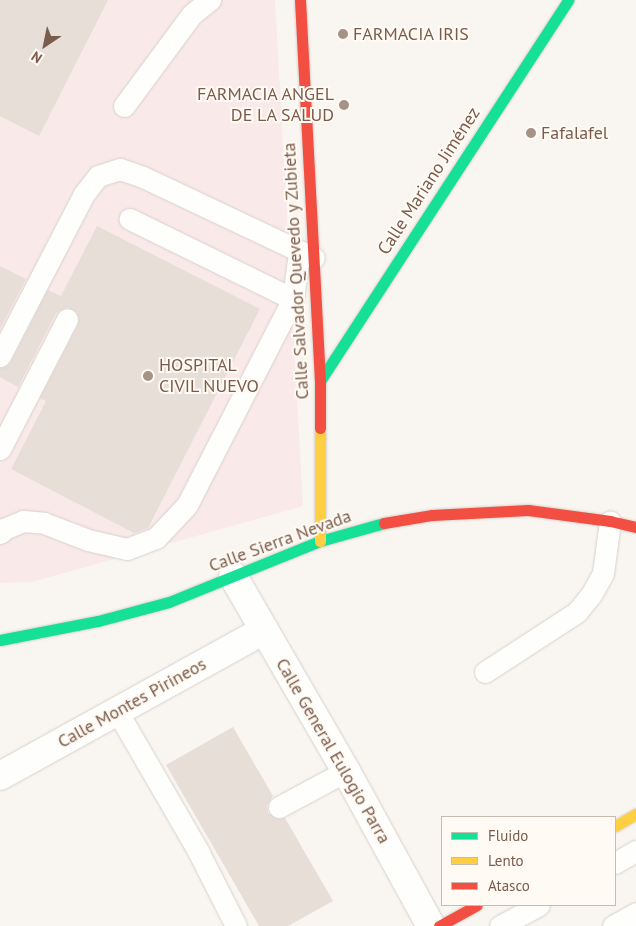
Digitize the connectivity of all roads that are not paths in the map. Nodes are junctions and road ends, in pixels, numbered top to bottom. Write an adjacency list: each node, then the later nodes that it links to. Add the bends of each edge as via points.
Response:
1 (210, 0): 4 (lane, via 192,14)
2 (300, 0): 6 (street, Calle Salvador Quevedo y Zubieta)
3 (568, 0): 10 (street, Calle Mariano Jiménez)
4 (124, 106)
5 (130, 219): 7 (lane)
6 (307, 255): 7 (lane); 9 (lane, via 143,176 120,169 98,176 84,194); 10 (street, Calle Salvador Quevedo y Zubieta)
7 (293, 299): 14 (lane, via 187,505 156,538 127,549 88,540 44,523 24,521)
8 (67, 319): 11 (lane)
9 (0, 356)
10 (320, 381): 15 (street, Calle Salvador Quevedo y Zubieta)
11 (0, 449)
12 (610, 521): 13 (street, Calle Sierra Nevada); 15 (street, Calle Sierra Nevada, via 528,510 432,515 378,524); 19 (lane, via 603,573 577,612)
13 (636, 527)
14 (0, 533)
15 (320, 541): 16 (street, Calle Sierra Nevada)
16 (233, 576): 17 (street, Calle General Eulogio Parra); 18 (street, Calle Sierra Nevada, via 169,602 98,621)
17 (264, 630): 20 (street, Calle Montes Pirineos); 21 (street, Calle General Eulogio Parra)
18 (0, 640)
19 (485, 672)
20 (117, 712): 22 (street, Calle Montes Pirineos); 31 (lane, via 204,847)
21 (346, 771): 23 (lane); 32 (street, Calle General Eulogio Parra)
22 (0, 776)
23 (278, 807)
24 (636, 814): 25 (street)
25 (616, 825)
26 (636, 851): 27 (lane)
27 (616, 861)
28 (475, 906): 33 (street)
29 (537, 906): 34 (lane)
30 (636, 913): 35 (lane)
31 (236, 926)
32 (431, 926)
33 (439, 926)
34 (500, 926)
35 (613, 926)

